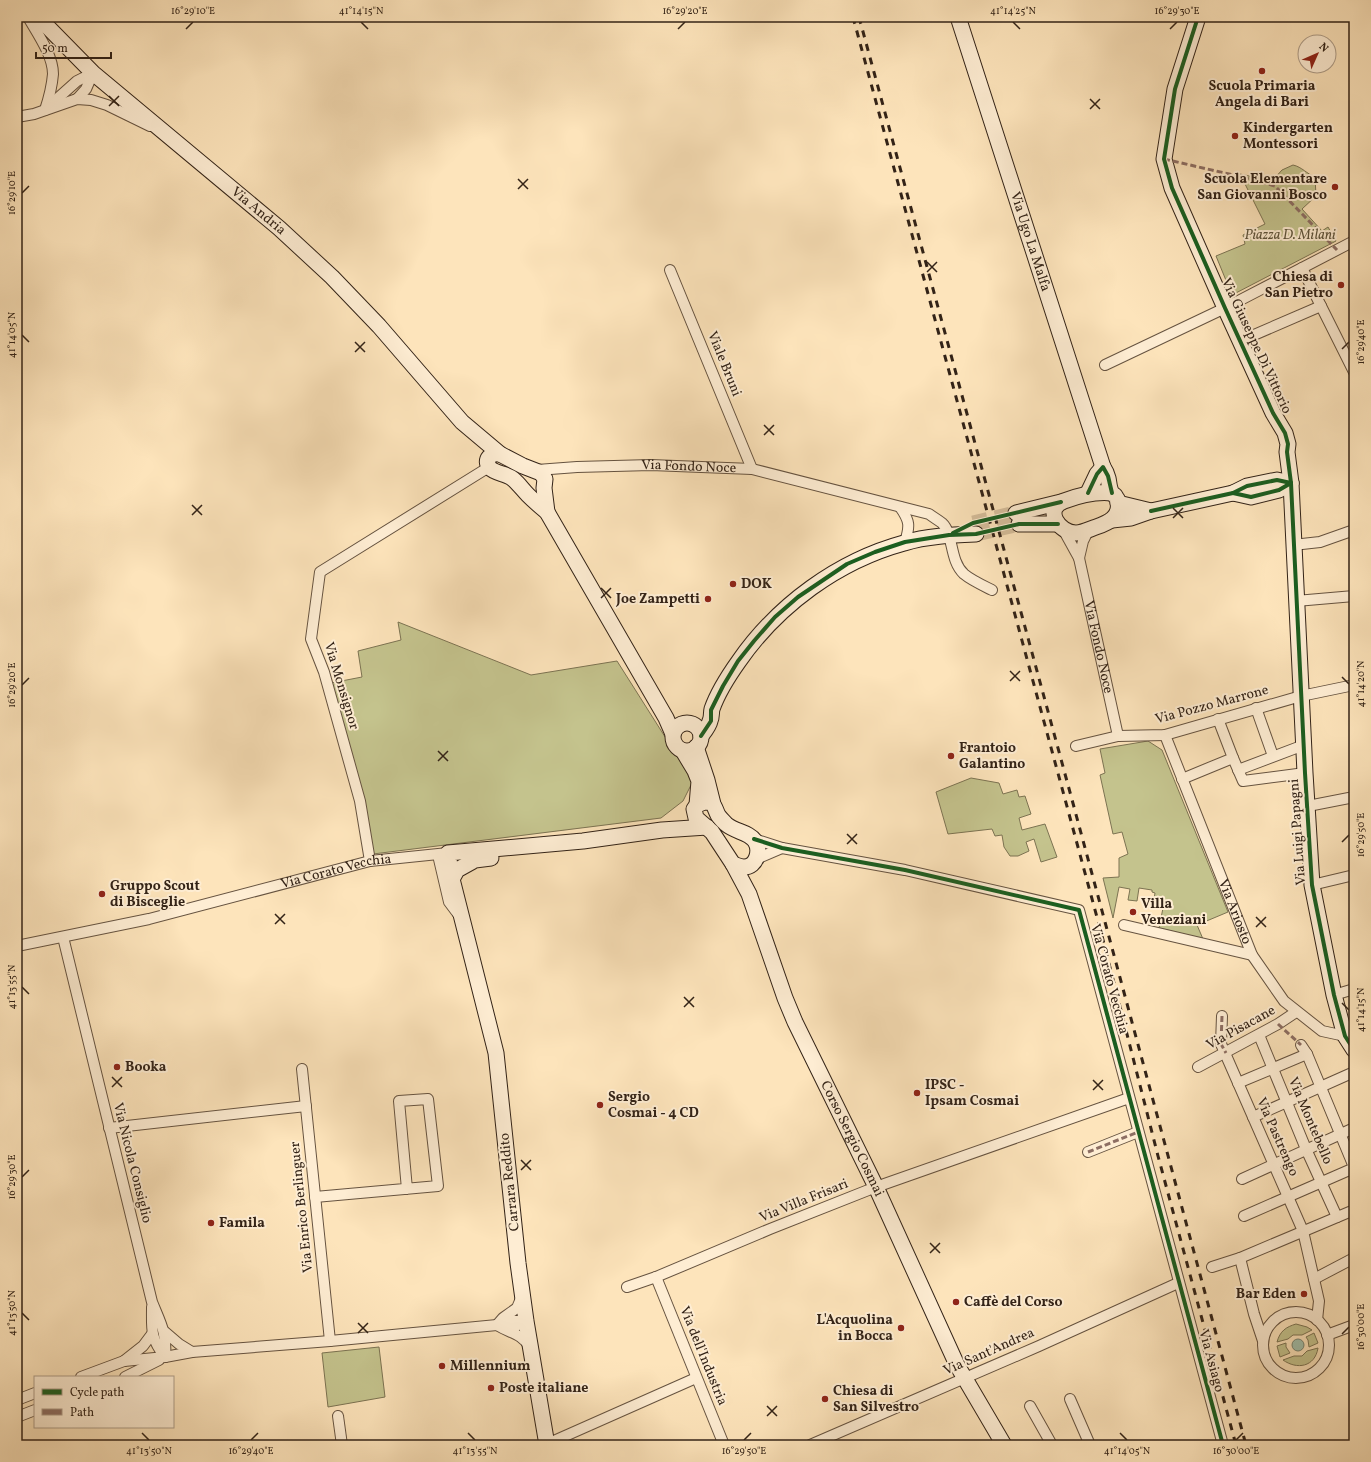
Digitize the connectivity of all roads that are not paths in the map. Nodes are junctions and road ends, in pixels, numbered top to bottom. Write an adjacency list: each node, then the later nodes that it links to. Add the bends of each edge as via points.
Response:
1 (28, 17): 7 (street, via 47,52 53,72 51,92)
2 (38, 17): 5 (main road, Via Andria)
3 (958, 17): 21 (main road, Via Ugo La Malfa)
4 (1198, 17): 14 (main road, Via Giuseppe Di Vittorio, via 1175,88 1164,159 1172,188)
5 (93, 73): 6 (street, via 86,89); 7 (street, via 76,81); 9 (main road, Via Andria)
6 (77, 99): 7 (street); 9 (street, via 107,105)
7 (44, 110): 8 (street)
8 (17, 117)
9 (169, 135): 18 (main road, Via Andria, via 279,228 332,277 379,326)
10 (1354, 241): 11 (street)
11 (1302, 268): 13 (street); 14 (street)
12 (670, 270): 22 (street, Viale Bruni)
13 (1321, 306): 15 (street); 17 (street)
14 (1225, 308): 15 (main road, Via Giuseppe Di Vittorio); 16 (street)
15 (1240, 341): 24 (main road, Via Giuseppe Di Vittorio, via 1273,412 1277,436 1287,452)
16 (1105, 365)
17 (1354, 372)
18 (462, 422): 19 (main road, Via Andria); 20 (main road, Via Andria)
19 (500, 454): 20 (main road, via 490,454); 23 (main road, Via Fondo Noce)
20 (489, 466): 27 (main road, via 496,472 512,478); 71 (street, Via Monsignor, via 320,572 311,639 324,672 360,801)
21 (1103, 467): 26 (main road); 28 (main road, Via Ugo La Malfa)
22 (752, 469): 23 (street, Via Fondo Noce, via 651,465); 30 (street, Via Fondo Noce)
23 (537, 470): 25 (main road, via 544,477)
24 (1291, 483): 31 (main road, via 1279,490 1251,497 1233,493); 40 (main road, Via Giuseppe Di Vittorio)
25 (544, 488): 27 (main road, via 537,496); 32 (main road)
26 (1088, 494): 28 (main road, via 1101,492); 29 (main road)
27 (527, 495): 32 (main road)
28 (1115, 498): 31 (main road); 33 (main road, via 1118,513)
29 (1061, 502): 34 (main road, via 1053,514); 34 (main road, via 1018,518)
30 (900, 507): 38 (street, Via Fondo Noce, via 929,514 942,524); 39 (street, via 908,517 909,529)
31 (1151, 511): 33 (main road, via 1131,518)
32 (547, 512): 50 (main road, via 666,718)
33 (1112, 520): 36 (main road)
34 (1060, 526): 36 (main road, via 1076,533); 41 (street, Via Fondo Noce)
35 (975, 529): 38 (main road)
36 (1089, 529): 41 (street, Via Fondo Noce)
37 (1354, 530): 40 (street, via 1320,542)
38 (949, 535): 39 (main road); 42 (street, via 955,559 964,574)
39 (905, 542): 48 (main road, via 847,564 798,597 775,617 742,656)
40 (1293, 545): 44 (main road, Via Giuseppe Di Vittorio)
41 (1079, 558): 52 (street, Via Fondo Noce)
42 (992, 590)
43 (1354, 596): 44 (street)
44 (1296, 601): 46 (main road, Via Giuseppe Di Vittorio)
45 (1354, 685): 46 (street, Via Pozzo Marrone)
46 (1301, 696): 47 (street, Via Pozzo Marrone); 54 (main road, Via Luigi Papagni)
47 (1256, 708): 49 (street, Via Pozzo Marrone); 56 (street)
48 (711, 710): 50 (main road); 53 (main road, via 711,721)
49 (1218, 719): 51 (street, Via Pozzo Marrone); 57 (street)
50 (681, 727): 53 (main road, via 697,728); 53 (main road, via 673,743 676,746)
51 (1164, 735): 52 (street, Via Pozzo Marrone); 60 (street, Via Ariosto)
52 (1118, 736): 55 (street, Via Pozzo Marrone)
53 (693, 745): 62 (main road, via 707,780); 64 (main road, via 695,771 699,781)
54 (1304, 745): 56 (street); 59 (main road, Via Luigi Papagni)
55 (1076, 746)
56 (1273, 756): 58 (street)
57 (1233, 758): 58 (street); 60 (street)
58 (1238, 770): 59 (street, via 1243,781)
59 (1305, 773): 63 (main road, Via Luigi Papagni)
60 (1182, 779): 82 (street, Via Ariosto)
61 (1354, 797): 63 (street)
62 (713, 804): 64 (main road, via 704,802); 67 (main road, via 718,815 726,823)
63 (1308, 806): 76 (main road, Via Luigi Papagni)
64 (695, 807): 65 (main road, Corso Sergio Cosmai, via 696,818); 66 (main road, Via Corato Vecchia)
65 (707, 828): 66 (main road, Via Corato Vecchia); 73 (main road, Corso Sergio Cosmai)
66 (662, 830): 68 (main road, Via Corato Vecchia)
67 (754, 839): 69 (street, Via Corato Vecchia); 72 (main road, Corso Sergio Cosmai, via 758,849)
68 (546, 844): 70 (main road, Via Corato Vecchia); 75 (main road, via 530,853 475,860 457,870)
69 (782, 848): 72 (street); 99 (street, Via Corato Vecchia, via 905,870 1079,910)
70 (443, 854): 71 (street, Via Corato Vecchia); 75 (main road, Carrara Reddito); 78 (street, Carrara Reddito, via 449,902)
71 (370, 861): 80 (street, Via Corato Vecchia, via 149,919)
72 (755, 861): 73 (main road, via 744,867); 77 (main road, Corso Sergio Cosmai)
73 (733, 864): 77 (main road, Corso Sergio Cosmai)
74 (1354, 875): 76 (street)
75 (452, 879): 78 (main road, Carrara Reddito)
76 (1312, 885): 84 (main road, Via Luigi Papagni)
77 (749, 894): 113 (main road, Corso Sergio Cosmai, via 795,1022)
78 (462, 920): 128 (main road, Carrara Reddito, via 496,1053)
79 (1124, 925): 82 (street)
80 (63, 937): 81 (street, Via Corato Vecchia); 103 (street, Via Nicola Consiglio)
81 (17, 946)
82 (1252, 955): 85 (street, Via Ariosto, via 1284,1001)
83 (1354, 989): 84 (street)
84 (1334, 994): 87 (main road, Via Luigi Papagni)
85 (1296, 1012): 87 (street, Via Ariosto, via 1322,1031); 88 (street, Via Pisacane)
86 (1222, 1016): 91 (street, Via Pastrengo, via 1222,1044)
87 (1350, 1032): 90 (main road)
88 (1258, 1035): 91 (street, Via Pisacane); 94 (street, Via Montebello)
89 (1301, 1045): 92 (street)
90 (1354, 1050)
91 (1226, 1053): 93 (street, Via Pisacane); 97 (street, Via Pastrengo)
92 (1307, 1054): 94 (street); 98 (street)
93 (1198, 1067)
94 (1273, 1068): 97 (street); 100 (street, Via Montebello)
95 (302, 1069): 101 (street, Via Enrico Berlinguer)
96 (1354, 1072): 98 (street)
97 (1238, 1083): 102 (street, Via Pastrengo)
98 (1321, 1088): 100 (street); 106 (street)
99 (1129, 1098): 105 (street, Via Corato Vecchia); 113 (street, Via Villa Frisari)
100 (1287, 1102): 102 (street); 107 (street, Via Montebello)
101 (306, 1106): 103 (street); 115 (street, Via Enrico Berlinguer)
102 (1253, 1117): 109 (street, Via Pastrengo)
103 (109, 1128): 129 (street, Via Nicola Consiglio)
104 (1354, 1128): 106 (street)
105 (1138, 1132): 108 (street); 126 (street, Via Corato Vecchia)
106 (1340, 1134): 107 (street); 110 (street)
107 (1306, 1149): 109 (street); 112 (street, Via Montebello)
108 (1088, 1152)
109 (1274, 1164): 111 (street); 116 (street, Via Pastrengo)
110 (1354, 1168): 112 (street)
111 (1242, 1179)
112 (1321, 1183): 116 (street); 119 (street, Via Montebello)
113 (876, 1187): 124 (street, Via Villa Frisari); 146 (main road, Corso Sergio Cosmai)
114 (407, 1189): 114 (street, via 438,1186 428,1099 399,1101); 115 (street)
115 (315, 1197): 138 (street, Via Enrico Berlinguer)
116 (1288, 1197): 118 (street); 120 (street, Via Pastrengo)
117 (1354, 1210): 119 (street)
118 (1244, 1216)
119 (1337, 1218): 120 (street)
120 (1303, 1232): 121 (street); 125 (street, Via Pastrengo)
121 (1240, 1258): 123 (street); 137 (street)
122 (1354, 1258): 125 (street)
123 (1212, 1267)
124 (656, 1277): 127 (street, Via Villa Frisari); 145 (street, Via dell'Industria)
125 (1314, 1279): 130 (street, Via Pastrengo, via 1319,1302)
126 (1178, 1283): 146 (street, Via Sant'Andrea); 161 (street, Via Asiago)
127 (627, 1287)
128 (523, 1292): 131 (main road, Carrara Reddito); 132 (street, via 517,1308)
129 (152, 1302): 134 (street, Via Nicola Consiglio); 135 (street, Via Nicola Consiglio)
130 (1317, 1320): 136 (street); 137 (street, via 1298,1312 1288,1313 1271,1323)
131 (526, 1322): 132 (street, via 512,1328); 139 (main road, Carrara Reddito)
132 (497, 1325): 138 (street); 139 (street, via 525,1339)
133 (1354, 1325): 136 (street)
134 (165, 1332): 140 (street, Via Nicola Consiglio); 141 (street, Via Nicola Consiglio)
135 (152, 1334): 141 (street, Via Nicola Consiglio); 142 (street, via 143,1346)
136 (1327, 1335): 137 (street, via 1329,1345 1320,1368 1310,1375 1298,1378 1287,1377 1268,1363)
137 (1263, 1341)
138 (330, 1342): 140 (street)
139 (531, 1349): 154 (main road, Carrara Reddito)
140 (192, 1352): 141 (street)
141 (165, 1357): 142 (street); 144 (street)
142 (124, 1361): 143 (street)
143 (84, 1376)
144 (127, 1376)
145 (696, 1378): 154 (street); 156 (street, Via dell'Industria)
146 (965, 1378): 157 (street, Via Sant'Andrea); 158 (main road, Corso Sergio Cosmai)
147 (34, 1394): 149 (street)
148 (1070, 1399): 160 (street)
149 (17, 1400)
150 (1030, 1406): 159 (street)
151 (34, 1410): 153 (street)
152 (338, 1416): 155 (street)
153 (17, 1417)
154 (547, 1444)
155 (342, 1445)
156 (724, 1445)
157 (810, 1445)
158 (1004, 1445)
159 (1052, 1445)
160 (1090, 1445)
161 (1223, 1445)

